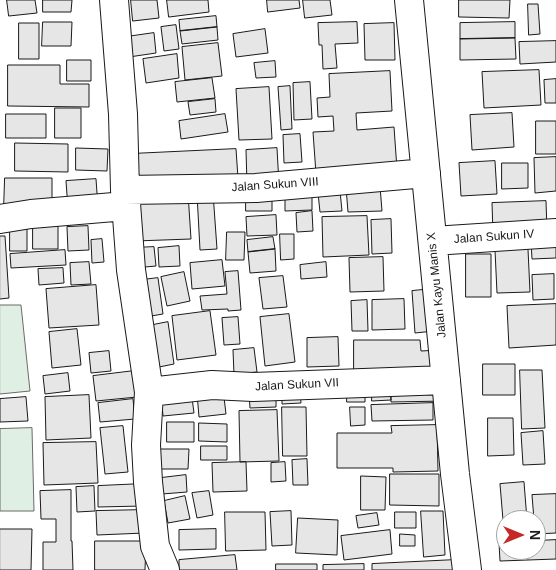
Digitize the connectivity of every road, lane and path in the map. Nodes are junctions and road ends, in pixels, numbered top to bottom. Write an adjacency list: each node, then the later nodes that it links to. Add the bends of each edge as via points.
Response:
1 (114, 0): 4 (street, via 123,114)
2 (409, 0): 3 (street, Jalan Kayu Manis X)
3 (426, 173): 4 (street, Jalan Sukun VIII); 7 (street, Jalan Kayu Manis X)
4 (125, 198): 5 (street, Jalan Sukun VIII); 9 (street, via 130,270)
5 (0, 219)
6 (556, 233): 7 (street, Jalan Sukun IV)
7 (433, 241): 8 (street, Jalan Kayu Manis X)
8 (446, 380): 9 (street, Jalan Sukun VII, via 253,387 212,385); 11 (street, Jalan Kayu Manis X)
9 (149, 392): 10 (street, via 148,482 155,546)
10 (165, 570)
11 (467, 570)

